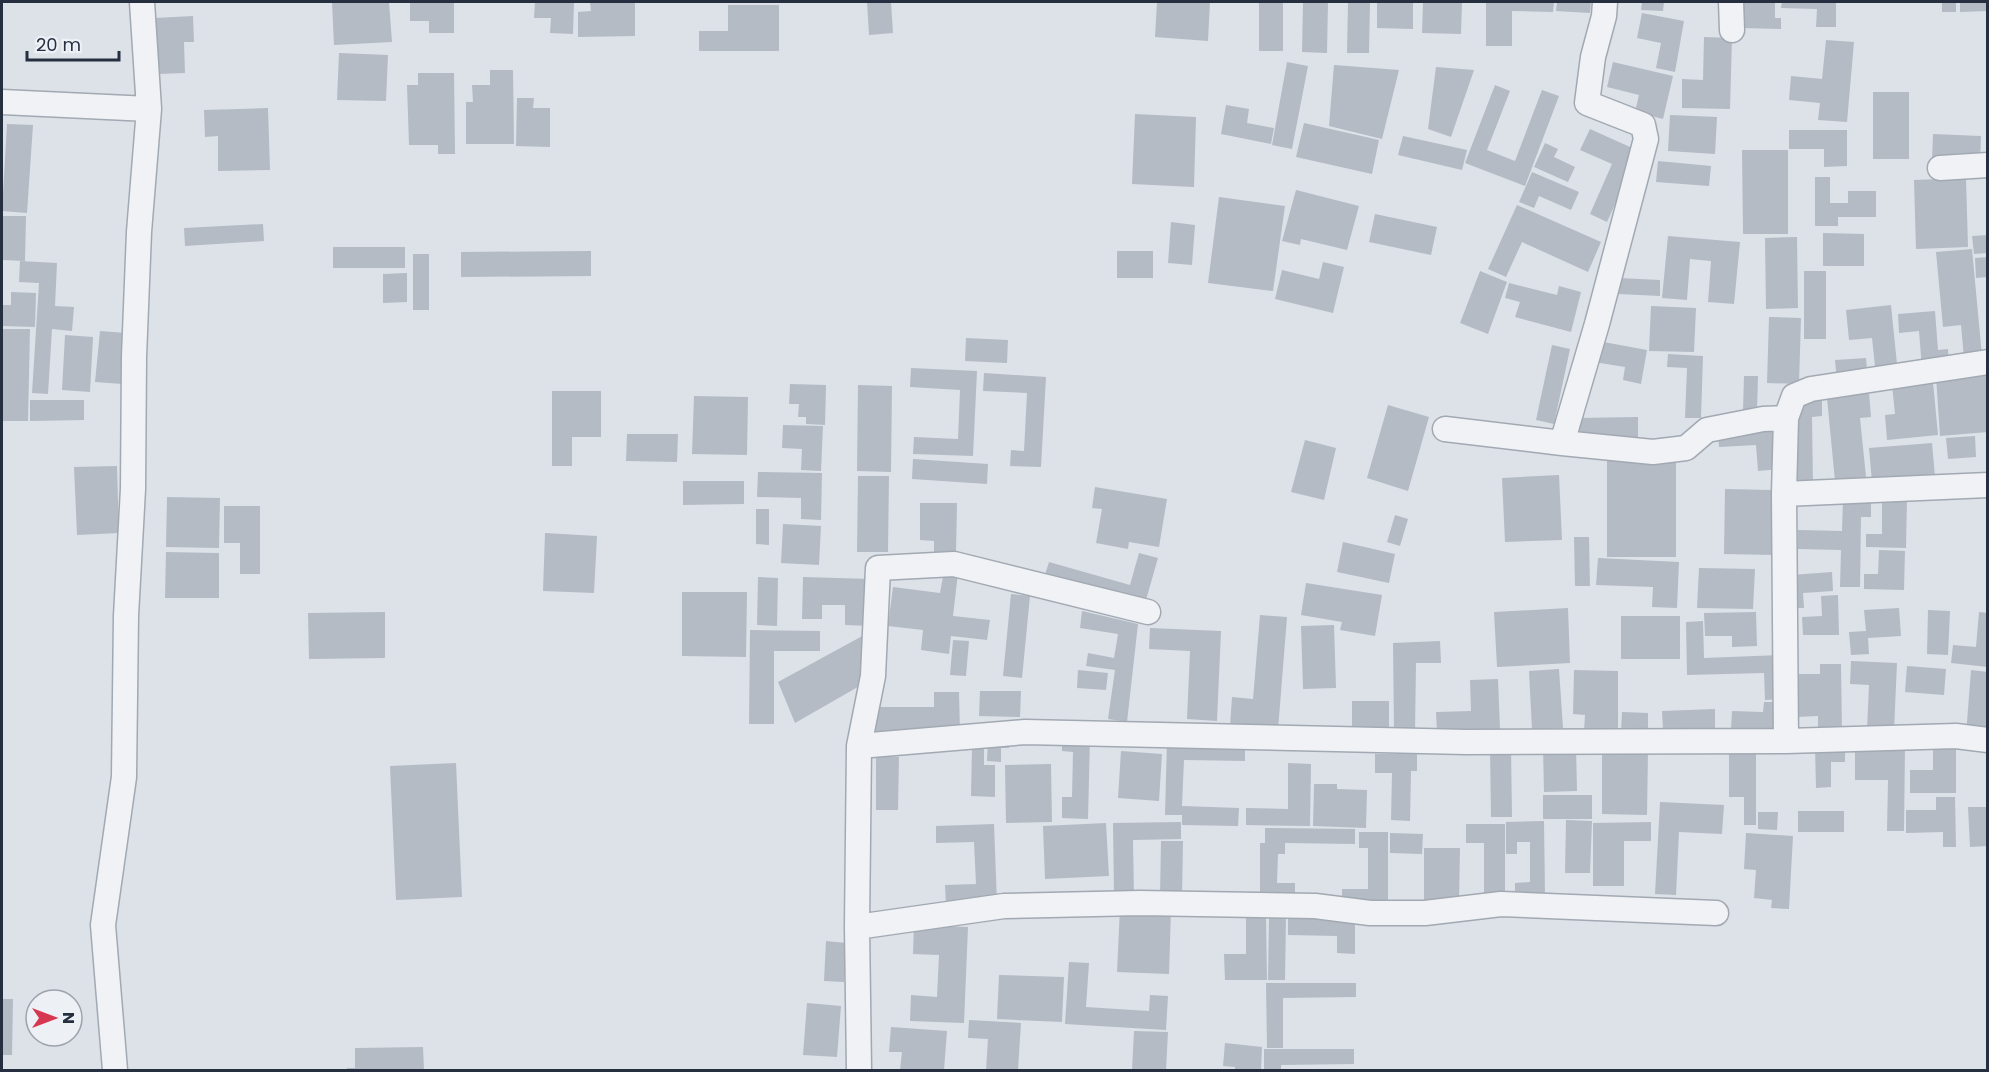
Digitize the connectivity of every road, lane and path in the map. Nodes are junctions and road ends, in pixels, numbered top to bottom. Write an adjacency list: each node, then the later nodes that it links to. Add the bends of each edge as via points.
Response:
1 (142, 2): 6 (street)
2 (1605, 2): 12 (street, via 1587,103 1643,125 1646,139)
3 (1731, 2): 4 (street)
4 (1732, 30)
5 (2, 102): 6 (street)
6 (149, 109): 21 (street, via 134,357 124,777 103,925)
7 (1988, 165): 8 (street)
8 (1940, 168)
9 (1988, 362): 10 (street, via 1811,389 1794,396)
10 (1786, 418): 12 (street, via 1707,430 1686,448 1653,452); 14 (street)
11 (1445, 429): 12 (street)
12 (1562, 443)
13 (1988, 485): 14 (street)
14 (1784, 494): 17 (street)
15 (1148, 612): 18 (street, via 954,564 878,568 873,676)
16 (1988, 740): 17 (street, via 1956,736)
17 (1786, 741): 18 (street, via 1466,742 1025,732)
18 (859, 746): 20 (street)
19 (1716, 913): 20 (street, via 1501,904 1425,913 1370,913 1315,906 1140,903 1004,906)
20 (857, 927): 22 (street)
21 (115, 1071)
22 (859, 1071)

